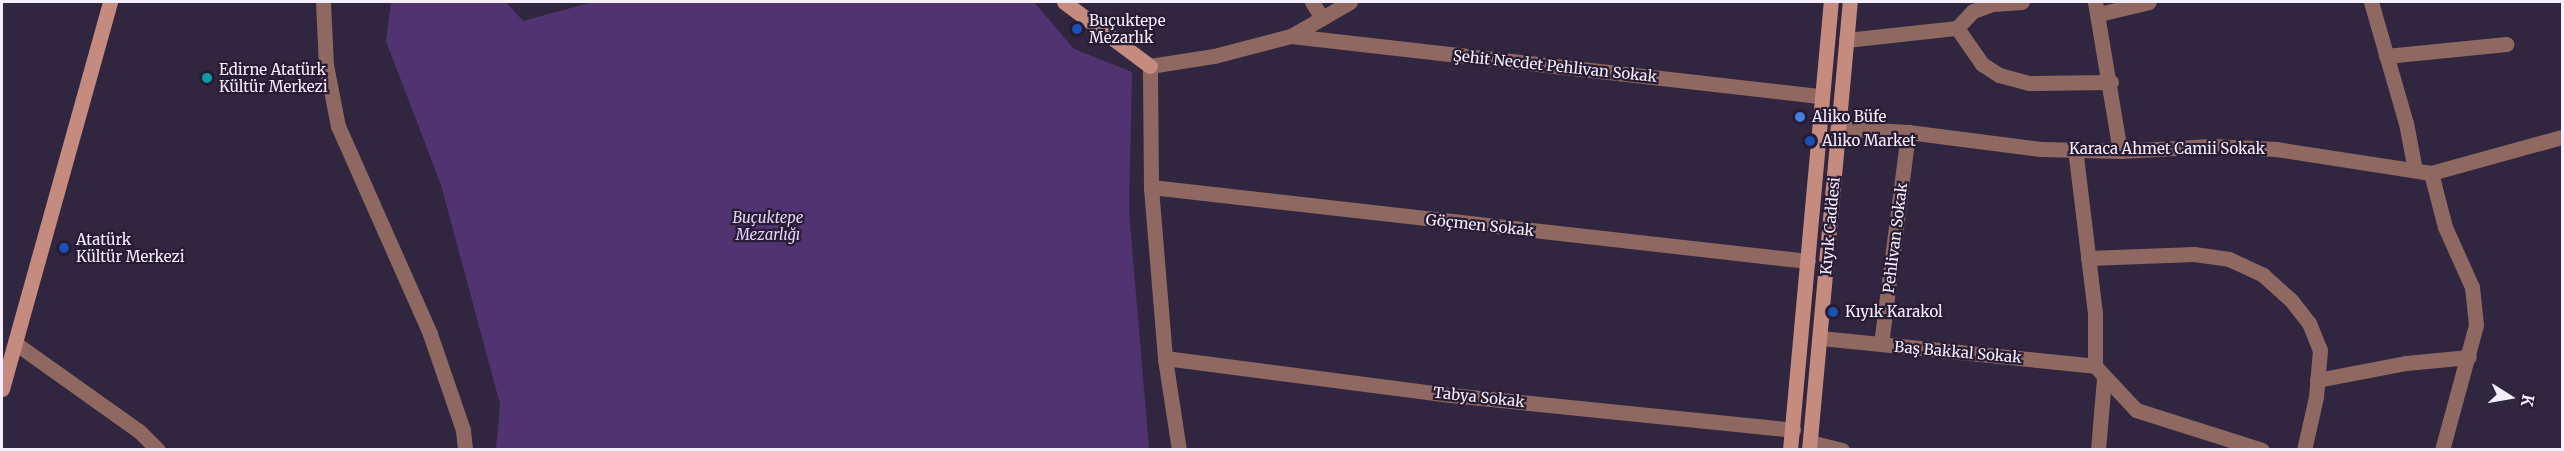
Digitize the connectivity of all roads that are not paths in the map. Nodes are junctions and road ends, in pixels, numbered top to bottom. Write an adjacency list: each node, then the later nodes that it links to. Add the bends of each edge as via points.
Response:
1 (110, 2): 33 (main road)
2 (323, 2): 43 (street, via 326,65 338,126 430,334 463,430)
3 (1064, 2): 18 (main road)
4 (1312, 2): 12 (street)
5 (1350, 2): 12 (street)
6 (1831, 2): 20 (main road, Kıyık Caddesi)
7 (1850, 2): 15 (main road, Kıyık Caddesi)
8 (2022, 2): 13 (street, via 1992,4 1973,11)
9 (2149, 2): 11 (street)
10 (2371, 2): 17 (street)
11 (2097, 8): 19 (street)
12 (1322, 18): 14 (street)
13 (1957, 28): 15 (street); 19 (street, via 1982,64 1999,75 2028,83)
14 (1291, 36): 18 (street, via 1214,56); 20 (street, Şehit Necdet Pehlivan Sokak)
15 (1846, 40): 21 (main road, Kıyık Caddesi)
16 (2506, 44): 17 (street)
17 (2386, 56): 27 (street)
18 (1150, 66): 29 (street)
19 (2111, 82): 26 (street)
20 (1819, 96): 21 (main road); 31 (main road, Kıyık Caddesi)
21 (1841, 97): 22 (main road, Kıyık Caddesi)
22 (1838, 128): 23 (street, Karaca Ahmet Camii Sokak); 32 (main road, Kıyık Caddesi)
23 (1908, 132): 25 (street, Karaca Ahmet Camii Sokak, via 2041,149); 34 (street, Pehlivan Sokak)
24 (2562, 137): 28 (street, Karaca Ahmet Camii Sokak)
25 (2075, 148): 26 (street, Karaca Ahmet Camii Sokak); 30 (street)
26 (2120, 151): 27 (street, Karaca Ahmet Camii Sokak, via 2212,146 2276,149)
27 (2415, 170): 28 (street, Karaca Ahmet Camii Sokak)
28 (2431, 173): 35 (street, via 2445,227 2472,287 2476,325)
29 (1151, 186): 31 (street, Göçmen Sokak); 36 (street)
30 (2088, 258): 37 (street); 38 (street, via 2194,254 2229,259 2263,275 2309,323 2320,350)
31 (1808, 261): 40 (main road, Kıyık Caddesi)
32 (1821, 338): 34 (street, Baş Bakkal Sokak); 41 (main road, Kıyık Caddesi)
33 (15, 343): 39 (main road); 42 (street, via 139,431)
34 (1881, 344): 37 (street, Baş Bakkal Sokak)
35 (2469, 357): 38 (street, via 2406,363); 50 (street)
36 (1165, 358): 40 (street, Tabya Sokak, via 1451,395); 44 (street)
37 (2099, 372): 47 (street); 48 (street, via 2136,410)
38 (2317, 380): 49 (street)
39 (2, 389)
40 (1793, 430): 45 (main road, Kıyık Caddesi)
41 (1810, 446): 46 (street)
42 (158, 450)
43 (465, 450)
44 (1179, 450)
45 (1790, 450)
46 (1842, 450)
47 (2098, 450)
48 (2262, 450)
49 (2304, 450)
50 (2442, 450)

